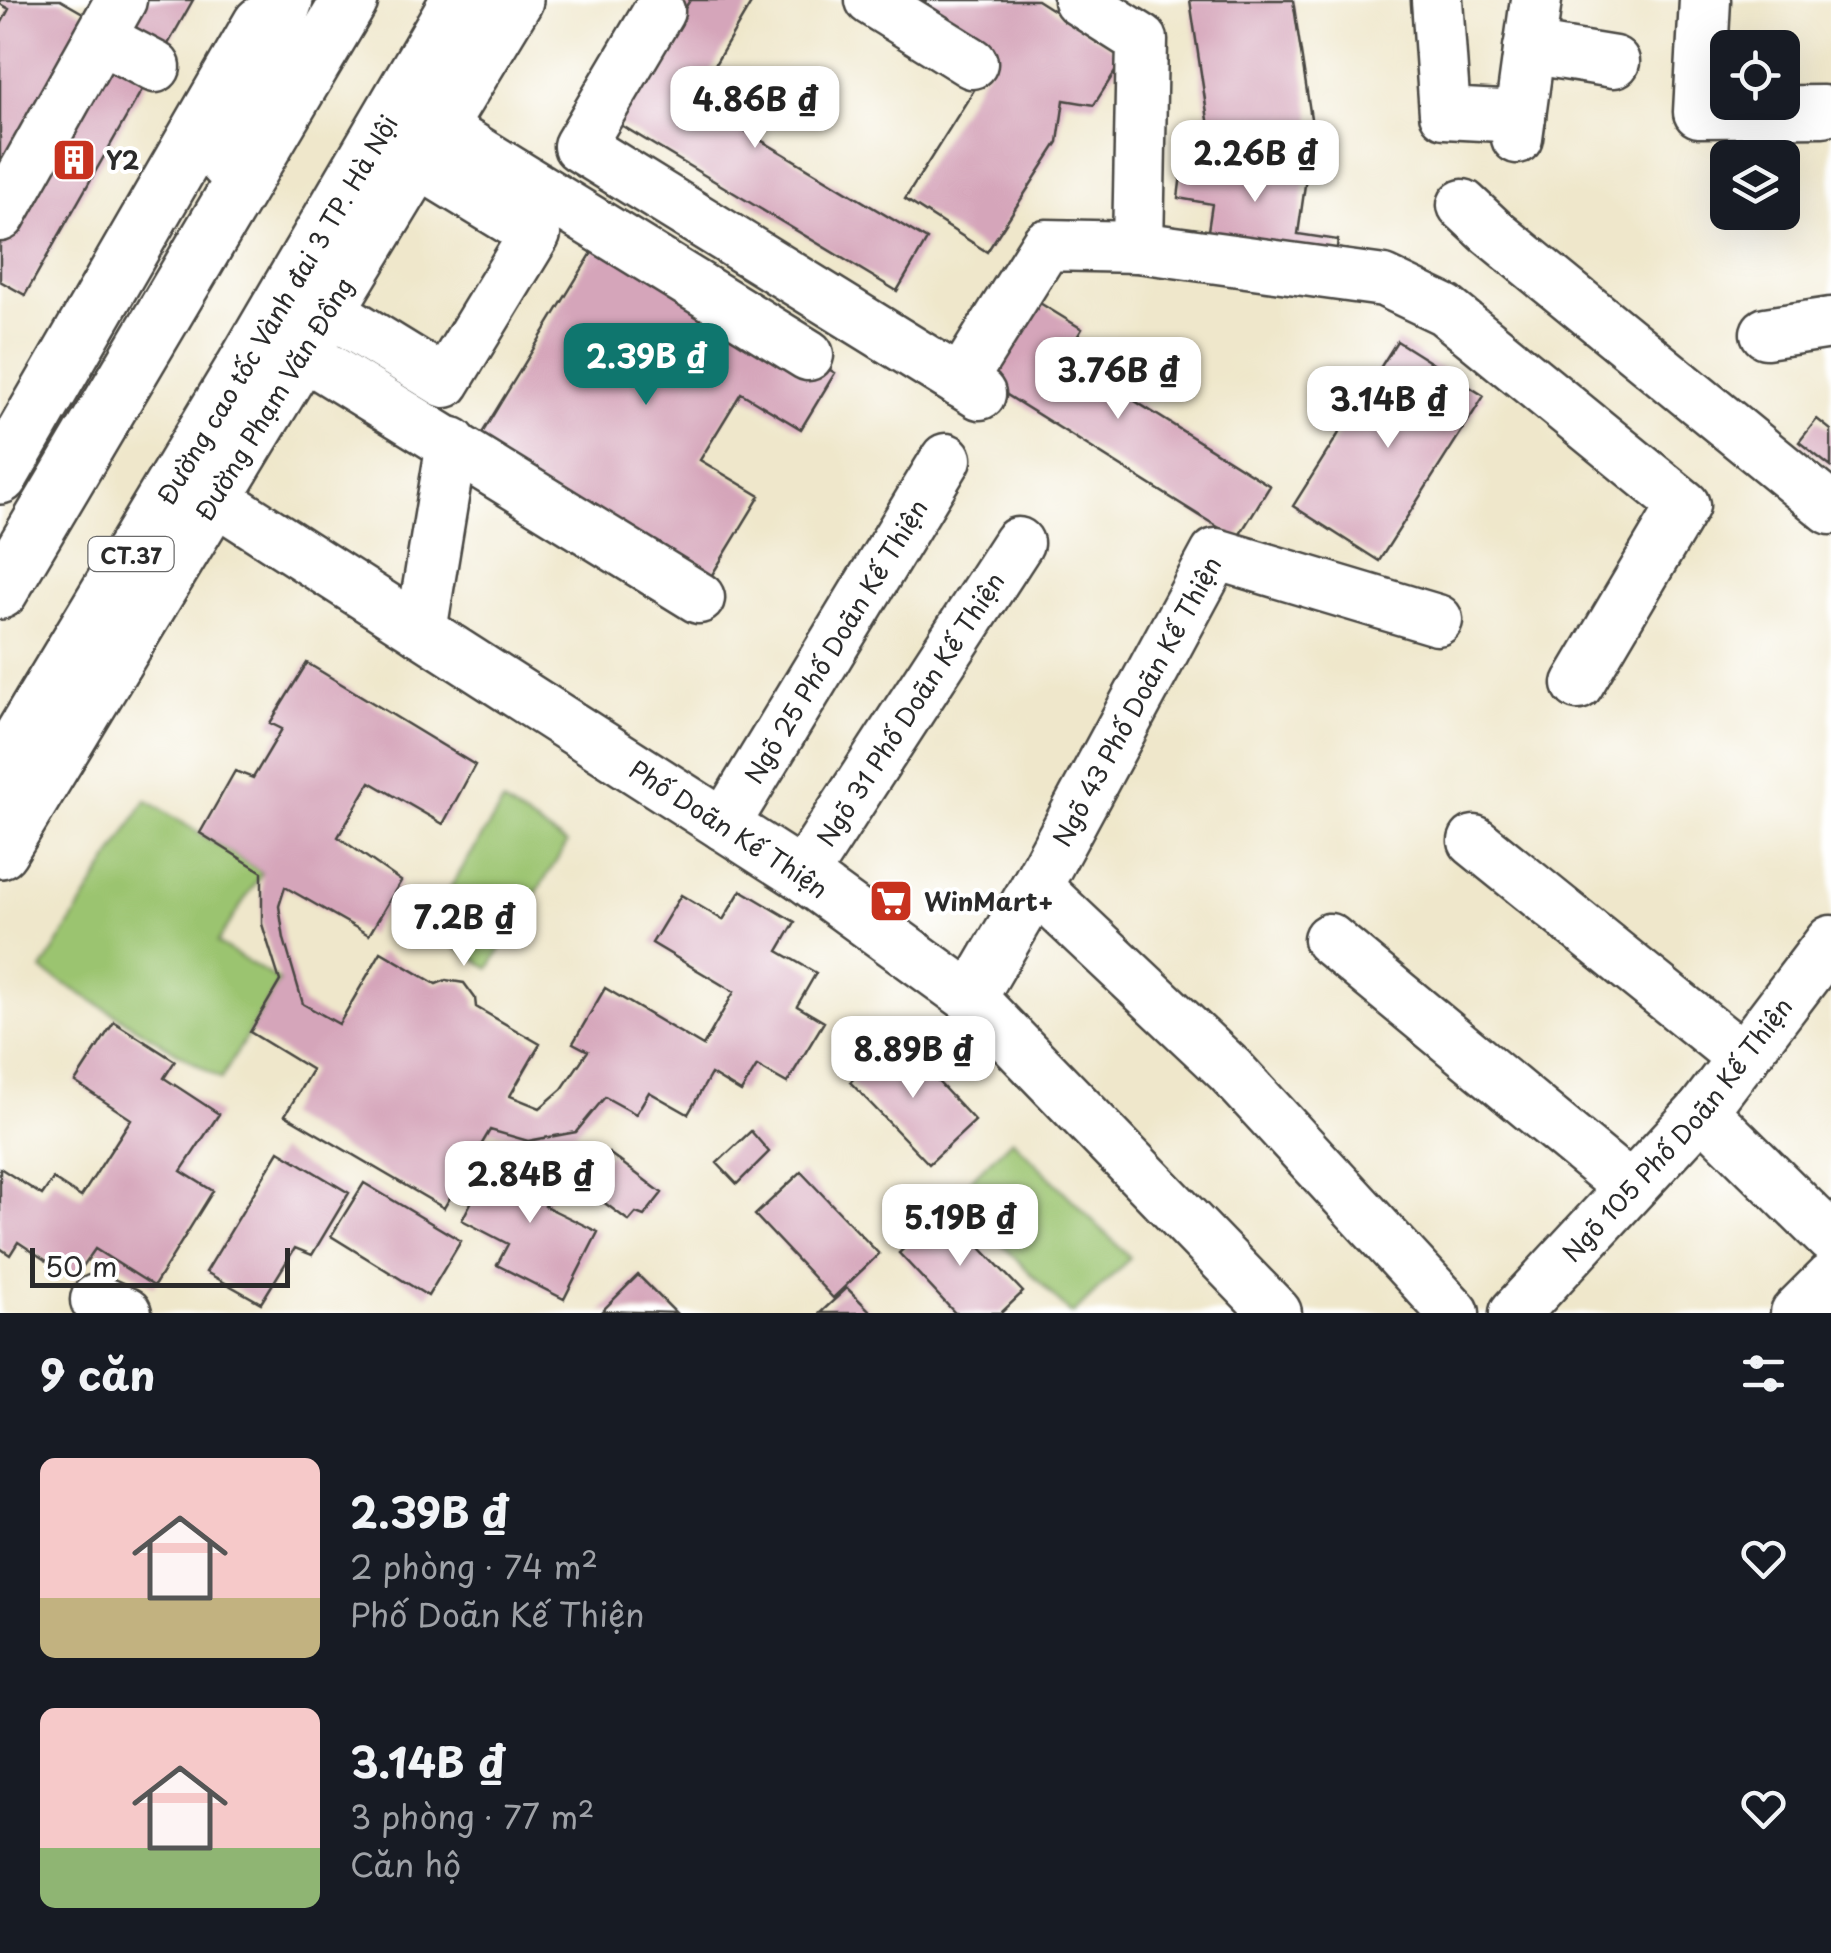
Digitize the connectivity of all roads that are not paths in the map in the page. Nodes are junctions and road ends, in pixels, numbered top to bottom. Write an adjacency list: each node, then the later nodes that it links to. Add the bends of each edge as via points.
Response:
1 (275, 0): 30 (main road)
2 (285, 0): 23 (main road)
3 (350, 0): 23 (main road)
4 (459, 0): 25 (main road, Đường cao tốc Vành đai 3 TP. Hà Nội / CT.37)
5 (515, 0): 13 (main road, Đường Phạm Văn Đồng)
6 (871, 0): 15 (street)
7 (1079, 0): 22 (street, via 1142,40)
8 (1437, 0): 12 (street, via 1445,114 1518,128)
9 (1705, 0): 17 (street, via 1699,112)
10 (654, 4): 22 (street, via 579,146 970,388 1046,245)
11 (110, 19): 16 (street); 20 (street)
12 (1533, 24): 14 (street)
13 (484, 51): 18 (main road, Đường Phạm Văn Đồng); 25 (main road)
14 (1614, 62)
15 (972, 64)
16 (155, 67)
17 (1822, 111)
18 (428, 145): 21 (street); 25 (main road, Đường Phạm Văn Đồng)
19 (1463, 204): 33 (street)
20 (0, 216)
21 (545, 216): 27 (street); 28 (street)
22 (1138, 247): 39 (street, via 1384,281 1445,310 1684,505)
23 (182, 287): 35 (main road)
24 (1831, 323): 26 (street)
25 (298, 333): 28 (street); 29 (street); 32 (main road, Đường Phạm Văn Đồng); 40 (main road, Đường cao tốc Vành đai 3 TP. Hà Nội / CT.37)
26 (1766, 333)
27 (808, 355)
28 (445, 382): 29 (street)
29 (435, 434): 36 (street); 38 (street)
30 (4, 458)
31 (946, 459): 41 (street, Ngõ 25 Phố Doãn Kế Thiện)
32 (214, 498): 38 (street, Phố Doãn Kế Thiện); 43 (main road, Đường Phạm Văn Đồng)
33 (1831, 509)
34 (1018, 543): 44 (street, Ngõ 31 Phố Doãn Kế Thiện)
35 (0, 591)
36 (698, 598)
37 (1437, 620): 45 (street, Ngõ 43 Phố Doãn Kế Thiện, via 1216,554)
38 (421, 631): 41 (street, Phố Doãn Kế Thiện)
39 (1578, 684)
40 (0, 773)
41 (724, 824): 44 (street, Phố Doãn Kế Thiện)
42 (1474, 841): 49 (street)
43 (0, 850)
44 (802, 874): 48 (street, Phố Doãn Kế Thiện)
45 (1036, 887): 48 (street, Ngõ 43 Phố Doãn Kế Thiện); 55 (street, via 1230,1070)
46 (1328, 939): 51 (street)
47 (1824, 965): 49 (street, Ngõ 105 Phố Doãn Kế Thiện)
48 (971, 998): 54 (street, Phố Doãn Kế Thiện)
49 (1743, 1058): 50 (street, Ngõ 105 Phố Doãn Kế Thiện)
50 (1702, 1111): 51 (street, Ngõ 105 Phố Doãn Kế Thiện); 52 (street)
51 (1630, 1188): 56 (street, Ngõ 105 Phố Doãn Kế Thiện)
52 (1831, 1238)
53 (1831, 1278): 57 (street)
54 (1276, 1313)
55 (1454, 1313)
56 (1515, 1313)
57 (1796, 1313)

